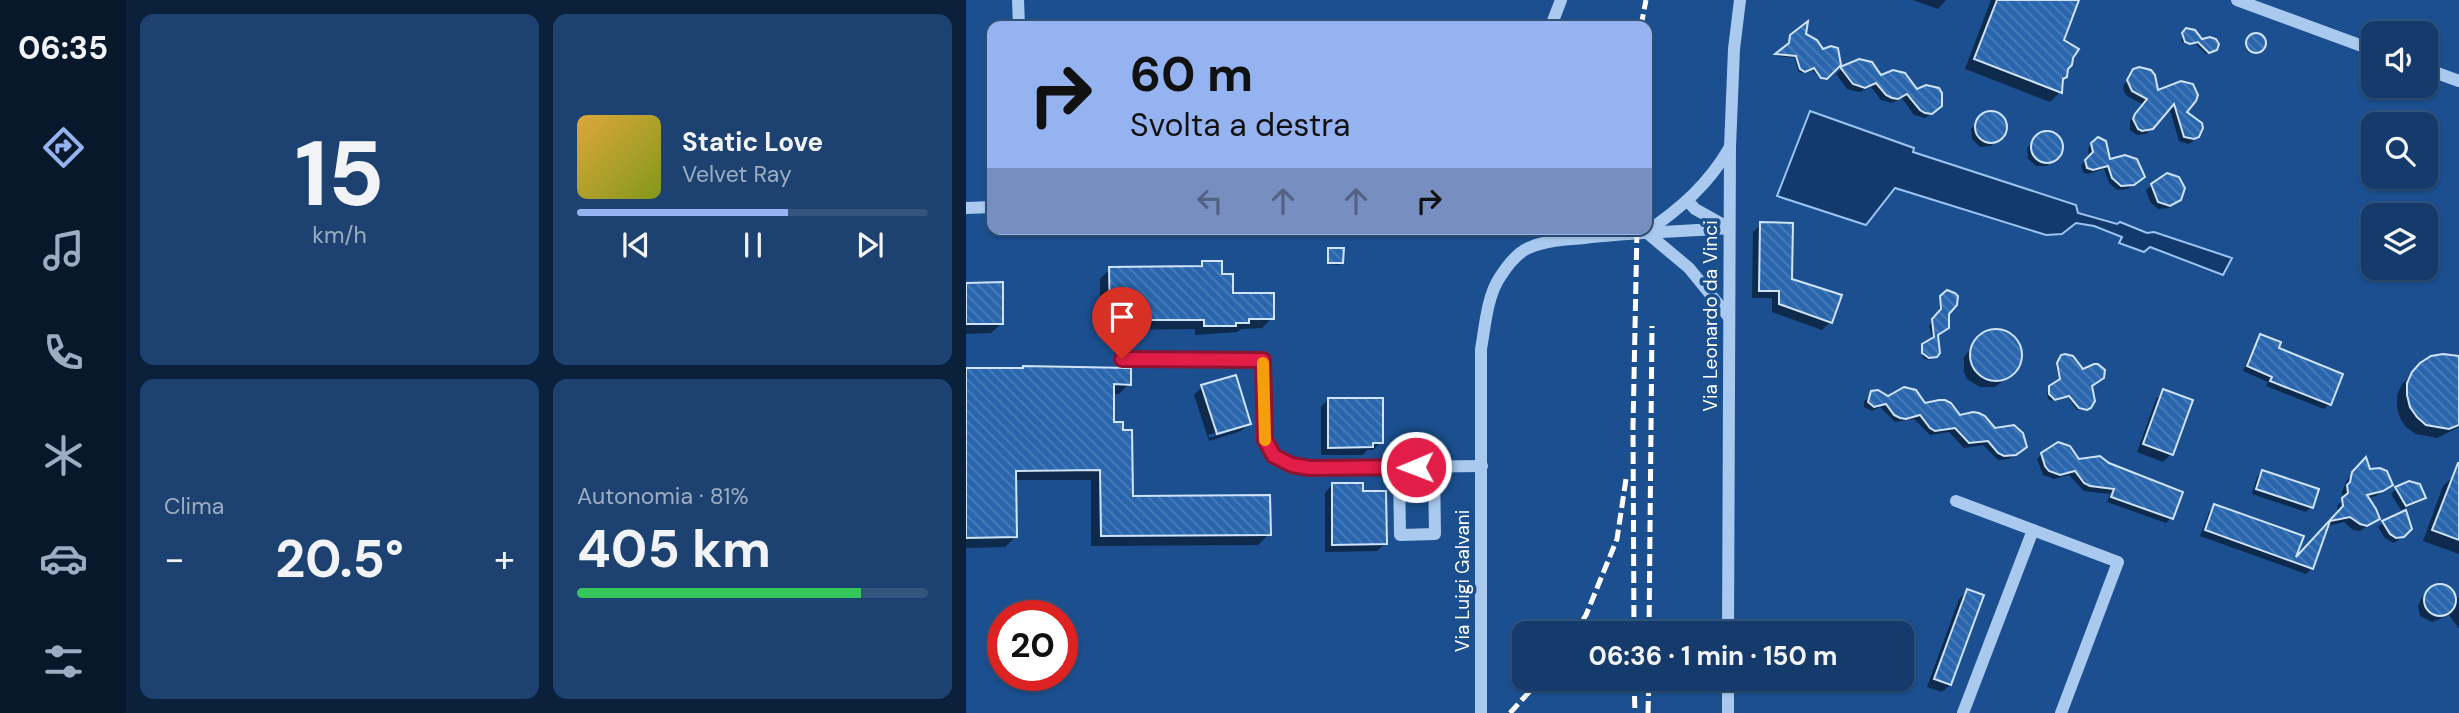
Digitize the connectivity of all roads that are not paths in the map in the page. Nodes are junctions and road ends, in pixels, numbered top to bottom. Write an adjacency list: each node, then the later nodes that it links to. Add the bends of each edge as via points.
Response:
1 (1018, 0): 5 (street)
2 (1562, 0): 6 (street)
3 (1740, 0): 10 (street, Via Leonardo da Vinci)
4 (2237, 0): 7 (street)
5 (1019, 21)
6 (1553, 21)
7 (2361, 46)
8 (2438, 73): 9 (street)
9 (2459, 81)
10 (1730, 147): 11 (street); 15 (street, Via Leonardo da Vinci)
11 (1688, 201): 14 (street); 15 (street)
12 (987, 207): 13 (street)
13 (966, 208)
14 (1652, 228)
15 (1729, 228): 16 (street, Via Luigi Galvani); 19 (street, Via Leonardo da Vinci)
16 (1652, 232)
17 (1616, 235): 21 (street, Via Luigi Galvani, via 1528,247 1498,279 1481,349)
18 (1650, 235): 19 (street, via 1689,268)
19 (1728, 316): 26 (street, Via Leonardo da Vinci)
20 (1122, 359): 22 (street, via 1263,360 1265,440 1274,456 1310,468)
21 (1482, 466): 23 (street); 28 (street, Via Luigi Galvani)
22 (1399, 467): 23 (street); 23 (street, via 1400,535 1435,534)
23 (1434, 467)
24 (1956, 501): 25 (street)
25 (2033, 530): 30 (street); 31 (street, via 2118,562)
26 (1728, 621)
27 (1728, 691): 29 (street)
28 (1481, 713)
29 (1728, 713)
30 (1963, 713)
31 (2061, 713)

